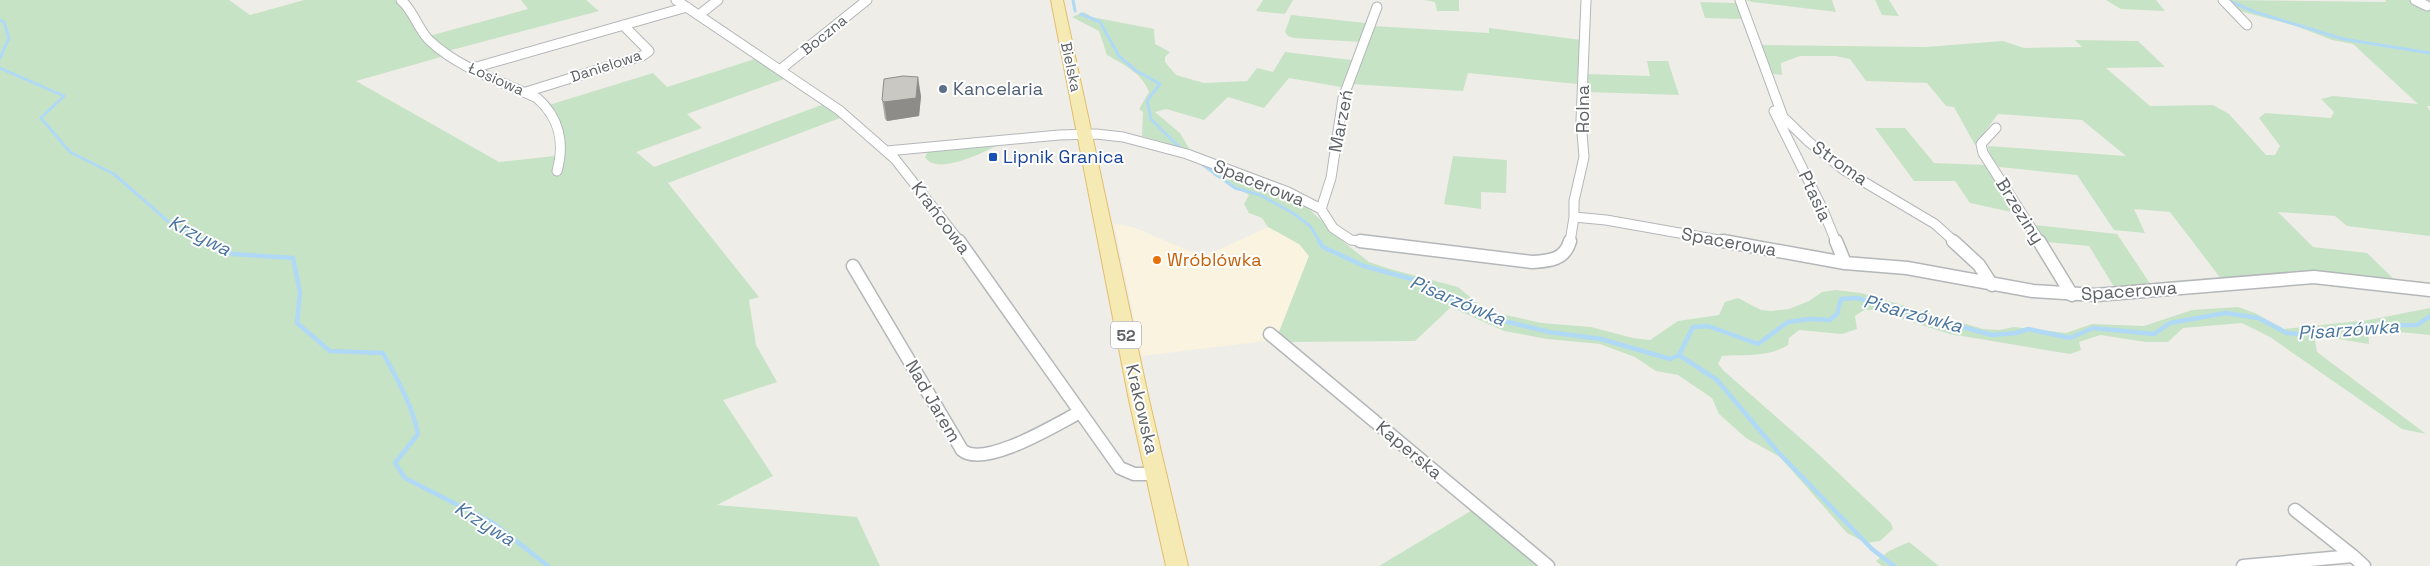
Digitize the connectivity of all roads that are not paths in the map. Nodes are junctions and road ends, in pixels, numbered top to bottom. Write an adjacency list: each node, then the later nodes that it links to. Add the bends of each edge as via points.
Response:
1 (401, 0): 16 (street, Łosiowa, via 424,35 440,52)
2 (676, 0): 11 (street, Krańcowa)
3 (718, 0): 13 (street)
4 (867, 0): 17 (street, Boczna)
5 (1057, 0): 21 (main road, Bielska / 52)
6 (1586, 0): 25 (street, Rolna, via 1581,121 1584,135 1581,178 1572,201)
7 (1740, 0): 28 (street, Stroma, via 1783,117 1844,170 1935,224 1979,265)
8 (2223, 0): 15 (street)
9 (2415, 0): 10 (street)
10 (2427, 6)
11 (687, 7): 13 (street, Krańcowa); 14 (street, Danielowa)
12 (1377, 7): 24 (street, Marzeń, via 1342,98 1331,178)
13 (700, 15): 17 (street, Krańcowa)
14 (623, 25): 16 (street, Danielowa); 19 (street, Danielowa, via 649,51 642,56)
15 (2247, 25)
16 (473, 68): 19 (street, Łosiowa)
17 (781, 69): 22 (street, Krańcowa, via 839,110)
18 (1760, 75): 26 (street, Ptasia)
19 (526, 92): 23 (street, Łosiowa, via 544,102 554,116 563,158)
20 (1996, 128): 30 (street, Brzeziny, via 1981,144 1983,152)
21 (1085, 135): 22 (street, Spacerowa, via 1060,140 1015,140); 24 (street, Spacerowa, via 1123,137 1186,154 1288,192); 33 (main road, Krakowska / 52, via 1139,400)
22 (887, 151): 32 (street, Krańcowa, via 953,234)
23 (557, 171)
24 (1321, 209): 25 (street, Spacerowa, via 1333,228 1351,240 1532,262 1557,260 1565,254 1571,245)
25 (1574, 217): 26 (street, Spacerowa, via 1606,220)
26 (1845, 264): 28 (street, Spacerowa, via 1907,268)
27 (853, 266): 32 (street, Nad Jarem, via 962,450 968,455 986,455 1000,450)
28 (1992, 285): 30 (street, Spacerowa)
29 (2430, 290): 30 (street, Spacerowa, via 2314,277)
30 (2072, 296)
31 (1270, 334): 37 (street, Kaperska)
32 (1080, 412): 33 (street, Krańcowa, via 1120,468 1134,474)
33 (1158, 474): 36 (main road, Krakowska / 52)
34 (2295, 510): 35 (street)
35 (2353, 556): 38 (street); 39 (street)
36 (1177, 566)
37 (1548, 566)
38 (2243, 566)
39 (2364, 566)

